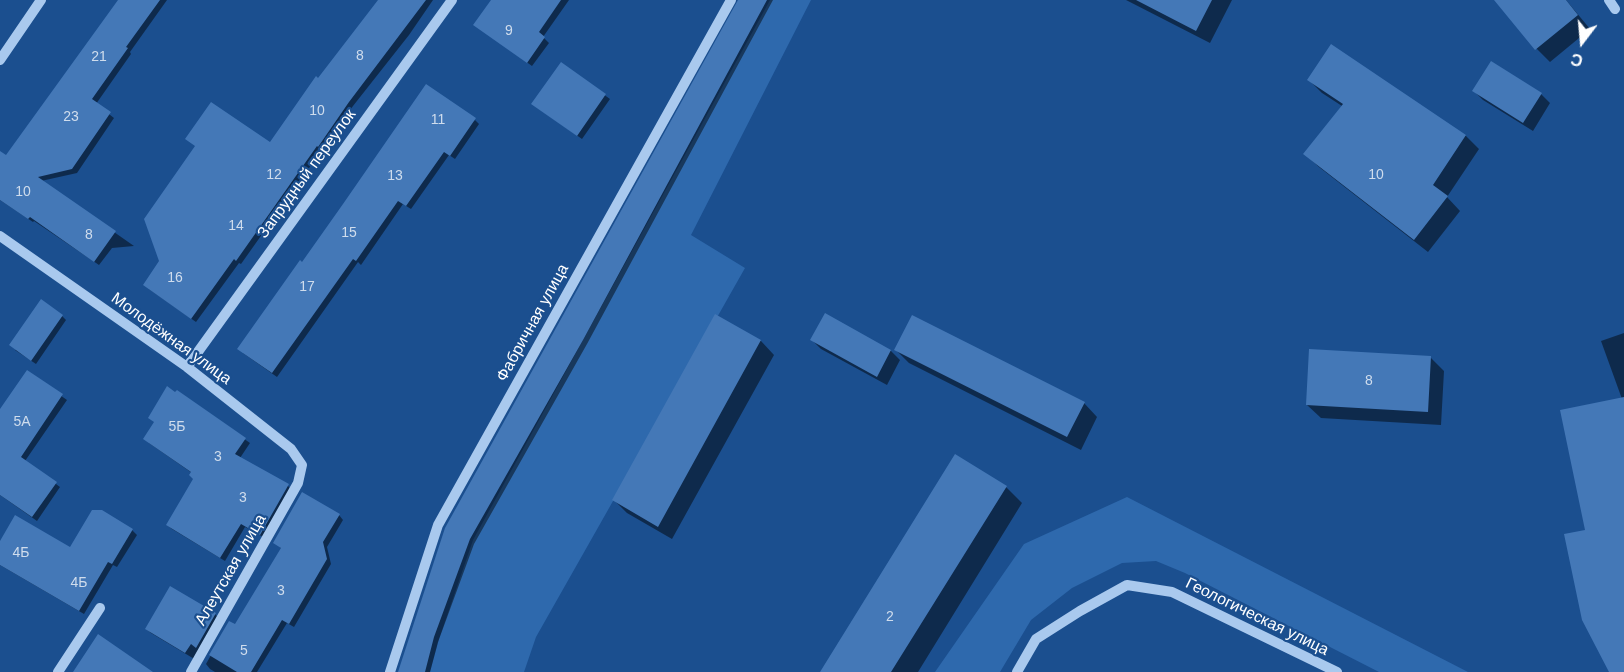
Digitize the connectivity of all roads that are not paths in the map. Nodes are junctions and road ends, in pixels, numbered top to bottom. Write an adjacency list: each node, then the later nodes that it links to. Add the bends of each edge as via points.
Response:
1 (41, 0): 4 (street)
2 (452, 0): 6 (street, Запрудный переулок)
3 (731, 0): 11 (street, Фабричная улица, via 438,525)
4 (0, 60)
5 (0, 236): 6 (street, Молодёжная улица)
6 (187, 367): 7 (street, Молодёжная улица, via 291,449 302,465)
7 (298, 483): 10 (street, Алеутская улица)
8 (100, 608): 9 (street)
9 (58, 672)
10 (191, 672)
11 (390, 672)
12 (1017, 672): 13 (street, Геологическая улица, via 1036,639 1126,585 1172,592)
13 (1337, 672)

